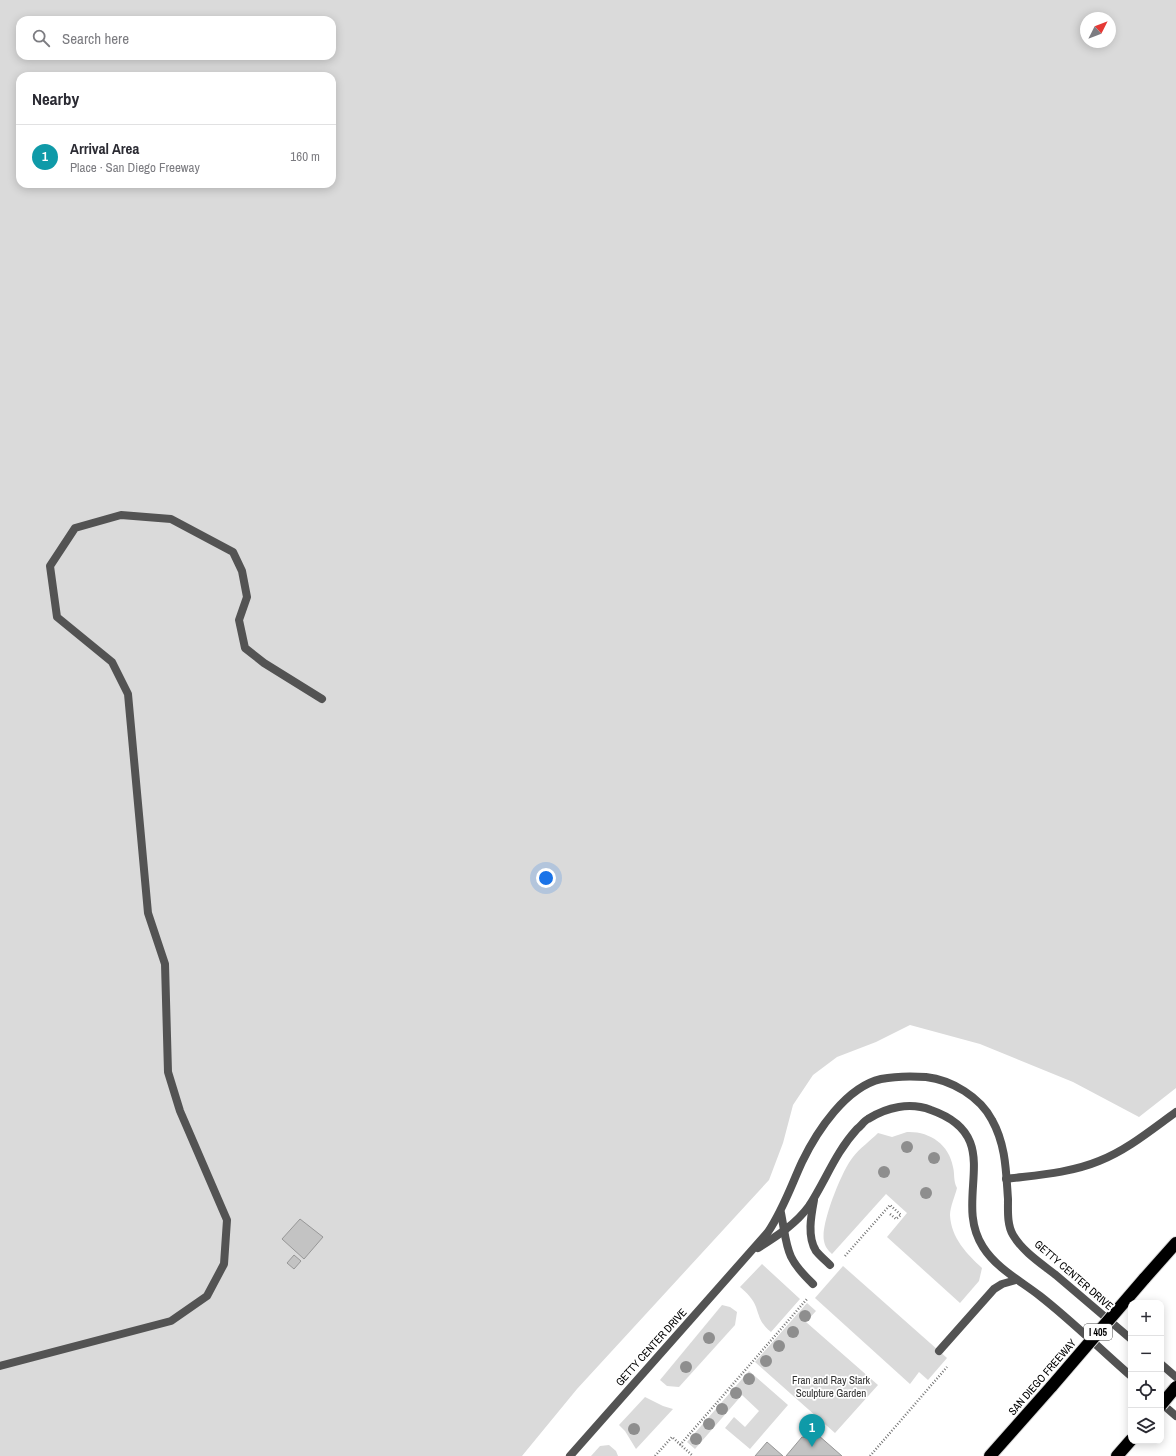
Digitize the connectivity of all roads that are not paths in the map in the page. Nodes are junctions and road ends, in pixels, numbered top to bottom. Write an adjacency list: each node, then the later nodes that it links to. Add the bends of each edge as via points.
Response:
1 (322, 699): 14 (lane, via 244,648 239,620 248,597 242,571 233,552 171,519 121,515 75,528 50,566 56,617 112,662 128,694 148,913 165,964 168,1072 180,1111 226,1220 226,1235 224,1264 207,1296 171,1321)
2 (1176, 1112): 3 (lane, via 1131,1145 1099,1161 1067,1171)
3 (1006, 1179): 5 (lane, GETTY CENTER DRIVE, via 1003,1144 992,1119 977,1101 958,1086 936,1078 909,1076 880,1079 861,1088 839,1106 820,1130); 12 (lane, GETTY CENTER DRIVE, via 1009,1220 1013,1234 1029,1253)
4 (815, 1196): 6 (lane, GETTY CENTER DRIVE, via 808,1208); 9 (lane, via 810,1230 812,1240 816,1251); 10 (lane, GETTY CENTER DRIVE, via 834,1160 867,1120 886,1110 907,1106 924,1107 943,1114 969,1137 975,1172 971,1214 980,1242)
5 (781, 1213): 6 (lane); 8 (lane, GETTY CENTER DRIVE)
6 (784, 1232): 8 (lane, GETTY CENTER DRIVE); 11 (lane, via 786,1246 796,1268)
7 (1176, 1243): 23 (highway, SAN DIEGO FREEWAY / I 405, bridge)
8 (751, 1253): 22 (lane, GETTY CENTER DRIVE)
9 (830, 1265)
10 (1016, 1280): 13 (lane, via 994,1289); 16 (lane, GETTY CENTER DRIVE, via 1040,1296)
11 (813, 1284)
12 (1128, 1336)
13 (939, 1351)
14 (0, 1366)
15 (1164, 1367): 17 (lane)
16 (1128, 1373)
17 (1176, 1377)
18 (1176, 1387): 19 (highway, bridge)
19 (1164, 1401)
20 (1164, 1406): 21 (lane)
21 (1176, 1416)
22 (570, 1456)
23 (990, 1456)

